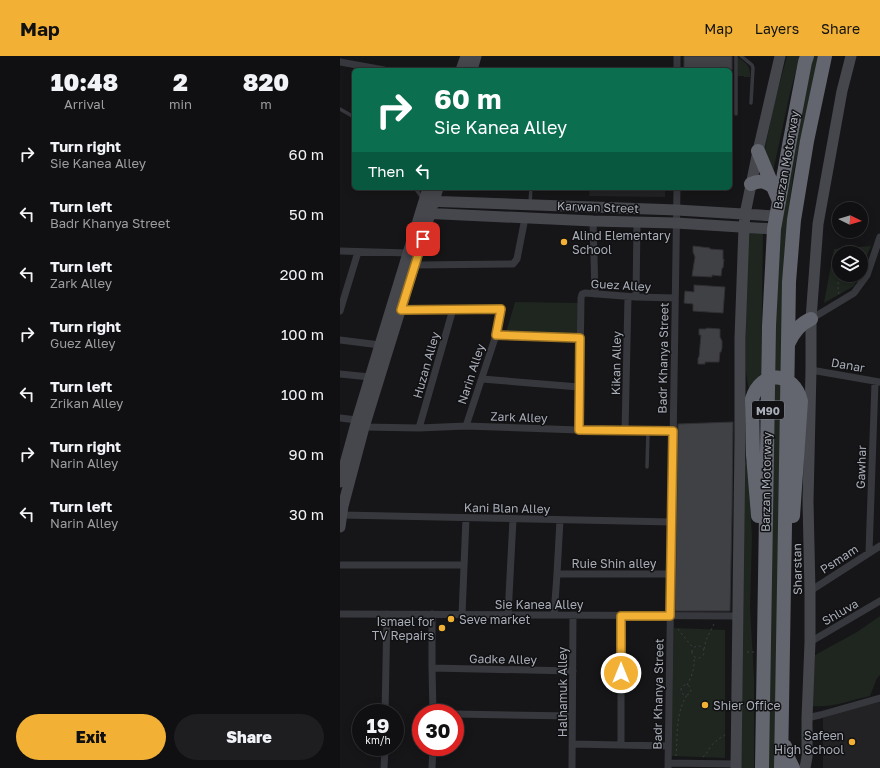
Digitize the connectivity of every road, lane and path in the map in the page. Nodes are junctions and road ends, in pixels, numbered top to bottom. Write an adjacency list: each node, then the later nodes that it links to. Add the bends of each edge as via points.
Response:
1 (466, 56): 12 (main road)
2 (476, 56): 13 (main road)
3 (677, 56): 14 (street)
4 (736, 56): 17 (lane)
5 (741, 56): 15 (lane, via 753,68)
6 (780, 56): 19 (main road)
7 (807, 56): 28 (highway, Barzan Motorway / M90)
8 (825, 56): 51 (highway, Barzan Motorway / M90, via 794,220)
9 (852, 56): 55 (main road, Sharstan, via 842,91 818,224)
10 (340, 62): 11 (street)
11 (373, 68)
12 (462, 68)
13 (473, 68)
14 (677, 68)
15 (751, 103)
16 (340, 109): 18 (lane)
17 (736, 114)
18 (352, 116)
19 (758, 151): 20 (main road); 21 (highway)
20 (751, 184): 21 (highway, via 759,181); 32 (main road)
21 (772, 186): 28 (highway)
22 (417, 190): 27 (lane)
23 (428, 190): 27 (main road)
24 (437, 190): 27 (main road)
25 (531, 190): 29 (lane)
26 (677, 190): 30 (street, Badr Khanya Street)
27 (429, 201): 29 (main road, Karwan Street); 31 (main road)
28 (779, 201): 36 (highway, Barzan Motorway / M90)
29 (530, 205): 30 (main road, Karwan Street)
30 (677, 210): 32 (main road, Karwan Street); 37 (street, Badr Khanya Street)
31 (426, 214): 33 (main road, Karwan Street); 42 (main road); 43 (main road)
32 (745, 214): 36 (main road, Karwan Street); 38 (main road)
33 (525, 218): 34 (main road, Karwan Street); 43 (street, via 517,259 513,264)
34 (592, 221): 35 (main road, Karwan Street); 45 (street)
35 (637, 222): 37 (main road, Karwan Street); 47 (street)
36 (775, 222): 38 (main road, Karwan Street); 103 (highway, Barzan Motorway / M90, via 769,326)
37 (676, 223): 38 (main road, Karwan Street); 48 (street, Badr Khanya Street)
38 (744, 227): 101 (main road, via 740,338)
39 (880, 237): 49 (street, via 868,275 854,293)
40 (340, 251): 41 (street)
41 (358, 252): 42 (street); 50 (street)
42 (408, 253): 60 (main road)
43 (415, 264): 53 (main road)
44 (839, 282): 49 (path)
45 (595, 294): 46 (street, Guez Alley); 57 (street, Guez Alley, via 585,293 580,298)
46 (628, 297): 47 (street, Guez Alley); 72 (street, Kikan Alley)
47 (636, 297): 48 (street, Guez Alley)
48 (675, 298): 74 (street, Badr Khanya Street)
49 (841, 301): 55 (street)
50 (341, 303): 54 (street)
51 (788, 308): 55 (highway); 59 (highway, Barzan Motorway / M90)
52 (453, 309): 53 (street, Narin Alley); 56 (street, Narin Alley, via 501,309); 70 (street, Huzan Alley)
53 (401, 310): 68 (main road)
54 (340, 311)
55 (811, 319): 59 (highway, via 800,325); 61 (main road, Sharstan)
56 (496, 335): 57 (street); 64 (street, Narin Alley)
57 (580, 338): 66 (street, Guez Alley)
58 (340, 340): 60 (street)
59 (788, 344): 102 (highway, Barzan Motorway / M90)
60 (380, 345): 63 (main road)
61 (811, 370): 65 (street, Danar); 89 (main road, Sharstan, via 808,501)
62 (340, 374): 63 (street)
63 (370, 377): 68 (main road)
64 (482, 379): 66 (street); 69 (street, Narin Alley)
65 (877, 382): 84 (street, Gawhar)
66 (579, 387): 71 (street, Guez Alley)
67 (340, 418): 68 (street, Zark Alley)
68 (361, 424): 70 (street, Zark Alley); 76 (main road); 77 (main road)
69 (466, 426): 70 (street, Zark Alley); 71 (street, Zark Alley)
70 (419, 428)
71 (579, 430): 72 (street, Zark Alley)
72 (626, 431): 73 (street, Zark Alley)
73 (648, 431): 74 (street, Zark Alley); 75 (lane)
74 (673, 431): 81 (street, Badr Khanya Street)
75 (648, 467)
76 (341, 475)
77 (342, 515): 78 (street, Kani Blan Alley); 82 (main road)
78 (466, 518): 79 (street, Kani Blan Alley); 86 (street)
79 (513, 519): 80 (street, Kani Blan Alley); 95 (street)
80 (560, 520): 81 (street, Kani Blan Alley); 87 (street)
81 (672, 522): 88 (street, Badr Khanya Street)
82 (340, 528)
83 (880, 546): 84 (street, Psmam)
84 (869, 552): 89 (street, Psmam)
85 (340, 565): 86 (street)
86 (464, 565): 94 (street)
87 (557, 574): 88 (street, Ruie Shin alley); 96 (street)
88 (671, 574): 99 (street, Badr Khanya Street)
89 (810, 590): 105 (main road, Sharstan)
90 (880, 601): 105 (street, Shluva)
91 (340, 614): 92 (street, Sie Kanea Alley)
92 (387, 614): 93 (street, Sie Kanea Alley); 114 (street)
93 (432, 614): 94 (street, Sie Kanea Alley); 109 (street)
94 (462, 614): 95 (street, Sie Kanea Alley)
95 (508, 615): 96 (street, Sie Kanea Alley)
96 (554, 615): 97 (street, Sie Kanea Alley)
97 (573, 615): 98 (street, Sie Kanea Alley); 110 (street, Halhamuk Alley)
98 (621, 616): 99 (street, Sie Kanea Alley); 122 (street)
99 (670, 616): 100 (street, Sie Kanea Alley); 123 (street, Badr Khanya Street)
100 (718, 616): 101 (street, Sie Kanea Alley); 107 (path)
101 (738, 616): 129 (main road)
102 (784, 622): 103 (highway, via 801,408 796,388 790,382 774,378 760,384 752,399); 120 (highway, Barzan Motorway / M90)
103 (764, 623): 133 (highway, Barzan Motorway / M90)
104 (677, 628): 106 (path)
105 (810, 642): 118 (main road, Sharstan)
106 (693, 649): 107 (path, via 698,646); 108 (path)
107 (704, 649): 108 (path, via 702,656 698,658)
108 (694, 655): 111 (path, via 694,670)
109 (432, 668): 110 (street, Gadke Alley); 115 (street)
110 (573, 670): 117 (street, Halhamuk Alley)
111 (687, 685): 112 (path, via 691,690); 112 (path, via 682,686 681,691)
112 (687, 695): 126 (path, via 678,720)
113 (880, 698): 118 (street)
114 (385, 704)
115 (433, 704)
116 (464, 714): 117 (street)
117 (572, 716): 121 (street, Halhamuk Alley)
118 (807, 718): 136 (main road, Sharstan, via 807,757)
119 (725, 735): 127 (path, via 717,740)
120 (782, 736): 134 (highway, Barzan Motorway / M90); 135 (highway)
121 (573, 744): 122 (street); 132 (street, Halhamuk Alley)
122 (621, 744): 123 (street)
123 (668, 746): 128 (street, Badr Khanya Street)
124 (385, 756): 130 (street)
125 (433, 756): 131 (street)
126 (676, 756)
127 (703, 757)
128 (668, 765): 129 (street)
129 (736, 766)
130 (384, 768)
131 (432, 768)
132 (572, 768)
133 (762, 768)
134 (781, 768)
135 (793, 768)
136 (804, 768)

